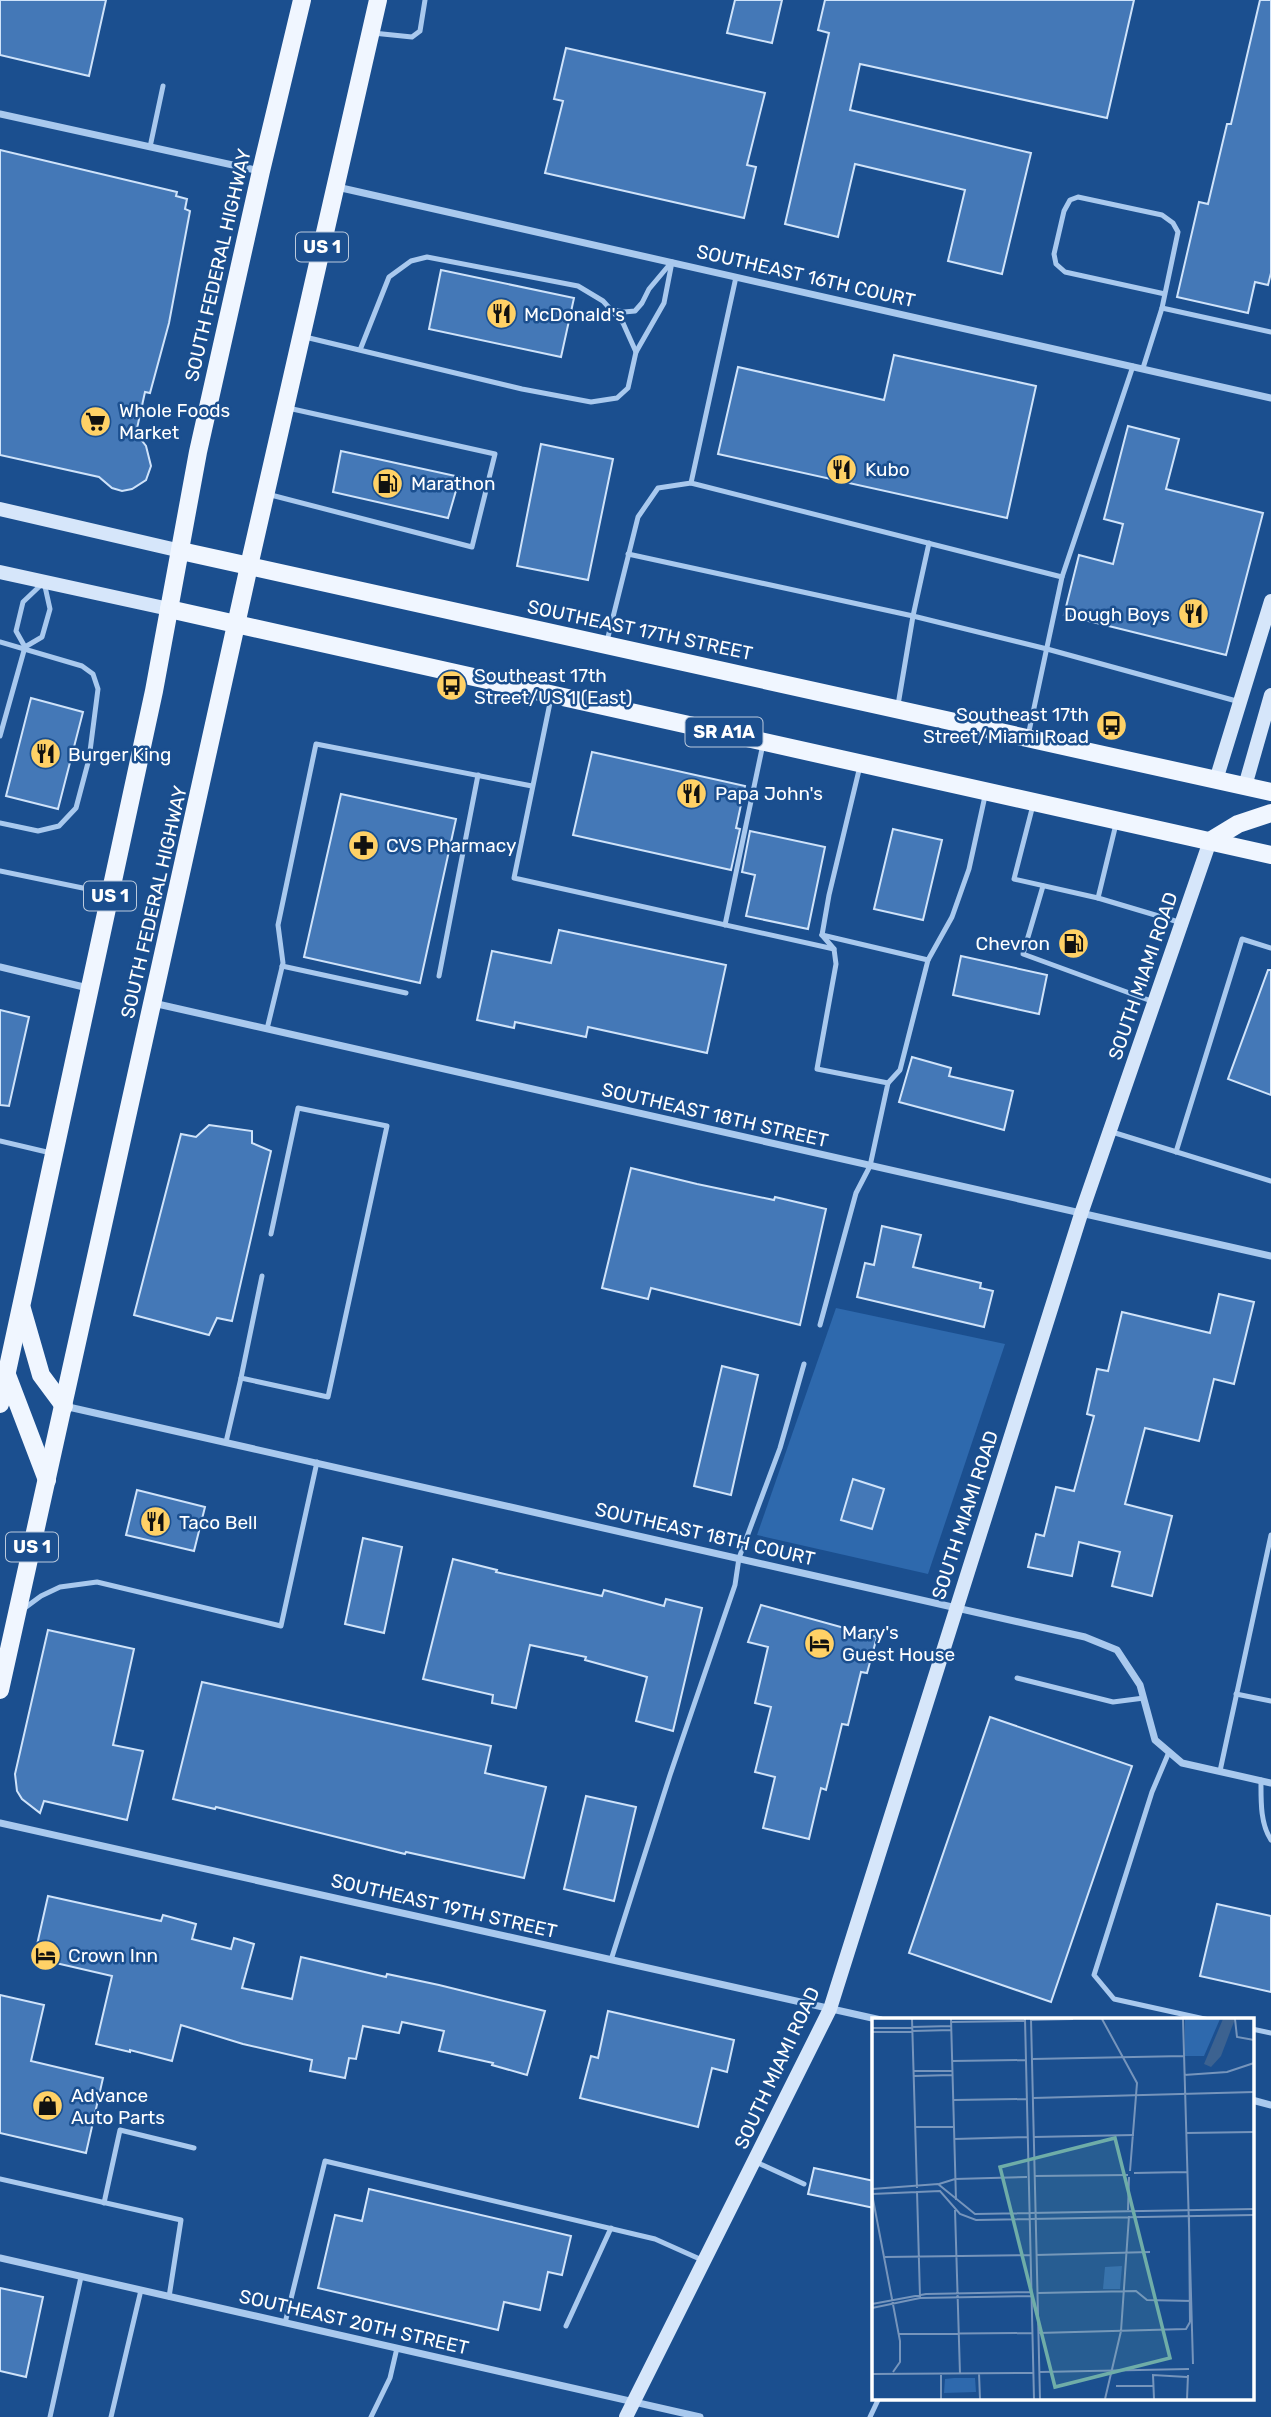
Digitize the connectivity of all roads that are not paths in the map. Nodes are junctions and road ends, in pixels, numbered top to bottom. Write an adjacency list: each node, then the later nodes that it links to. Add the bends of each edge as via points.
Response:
1 (302, 0): 8 (main road, SOUTH FEDERAL HIGHWAY / US 1)
2 (378, 0): 4 (main road, SOUTH FEDERAL HIGHWAY / US 1)
3 (425, 0): 4 (lane, via 420,31 412,37)
4 (371, 33): 9 (main road, SOUTH FEDERAL HIGHWAY / US 1)
5 (163, 86): 7 (lane)
6 (0, 114): 7 (street)
7 (150, 147): 8 (street)
8 (261, 171): 27 (main road, SOUTH FEDERAL HIGHWAY / US 1, via 198,452)
9 (336, 187): 10 (street, SOUTHEAST 16TH COURT); 16 (main road, SOUTH FEDERAL HIGHWAY / US 1)
10 (672, 262): 11 (street, SOUTHEAST 16TH COURT); 14 (lane, via 635,311); 18 (lane, via 664,303)
11 (736, 277): 19 (street, SOUTHEAST 16TH COURT); 23 (lane)
12 (1165, 294): 12 (lane, via 1178,232 1173,223 1162,215 1079,197 1070,200 1054,254 1056,264 1065,272); 13 (lane)
13 (1162, 308): 15 (lane); 20 (lane)
14 (611, 309): 17 (lane, via 578,286 427,257 411,261 389,276); 18 (lane)
15 (1271, 332)
16 (302, 336): 17 (lane); 22 (main road, SOUTH FEDERAL HIGHWAY / US 1)
17 (360, 350): 18 (lane, via 591,402 617,398 628,388)
18 (636, 352)
19 (1133, 366): 20 (street, SOUTHEAST 16TH COURT); 31 (lane)
20 (1143, 368): 21 (street, SOUTHEAST 16TH COURT)
21 (1270, 397)
22 (285, 408): 24 (main road, SOUTH FEDERAL HIGHWAY / US 1); 24 (lane, via 495,454 472,547)
23 (691, 483): 26 (lane); 28 (lane, via 658,488 638,517)
24 (266, 494): 29 (main road, SOUTH FEDERAL HIGHWAY / US 1)
25 (0, 509): 27 (street, SOUTHEAST 17TH STREET)
26 (929, 543): 31 (lane); 35 (lane)
27 (181, 551): 29 (main road, SOUTHEAST 17TH STREET); 34 (main road, SOUTH FEDERAL HIGHWAY / US 1)
28 (628, 554): 35 (lane); 38 (lane)
29 (249, 566): 36 (main road, SOUTH FEDERAL HIGHWAY / US 1); 38 (main road, SOUTHEAST 17TH STREET)
30 (0, 572): 32 (street)
31 (1062, 577): 40 (lane)
32 (44, 582): 34 (street); 39 (lane, via 50,609 42,638); 39 (lane, via 23,603 16,631)
33 (1271, 601): 43 (street)
34 (169, 610): 36 (main road, SR A1A); 63 (main road, SOUTH FEDERAL HIGHWAY / US 1)
35 (913, 616): 40 (lane); 44 (lane)
36 (237, 623): 41 (main road, SR A1A); 77 (main road, SOUTH FEDERAL HIGHWAY / US 1)
37 (0, 642): 39 (lane)
38 (606, 644): 44 (main road, SOUTHEAST 17TH STREET)
39 (25, 648): 45 (lane); 58 (lane, via 82,666 93,674 98,689 89,759 76,808 59,826 38,831)
40 (1047, 649): 43 (lane); 46 (lane)
41 (552, 694): 47 (main road, SR A1A); 51 (lane)
42 (1271, 695): 52 (street)
43 (1240, 702): 50 (street)
44 (898, 708): 46 (main road, SOUTHEAST 17TH STREET)
45 (0, 736)
46 (1028, 737): 50 (main road, SOUTHEAST 17TH STREET)
47 (764, 741): 48 (main road, SR A1A); 66 (lane)
48 (861, 763): 53 (main road, SR A1A); 67 (lane)
49 (478, 775): 51 (lane); 71 (lane, via 316,744 278,925); 73 (lane)
50 (1216, 780): 52 (main road, SOUTHEAST 17TH STREET)
51 (532, 786): 66 (lane, via 514,878)
52 (1245, 786): 54 (main road, SOUTHEAST 17TH STREET)
53 (985, 791): 55 (main road, SR A1A); 70 (lane, via 969,869 952,917)
54 (1271, 792)
55 (1034, 802): 57 (main road, SR A1A); 62 (lane, via 1014,879)
56 (1271, 813): 59 (main road, via 1238,824)
57 (1117, 820): 59 (main road, SR A1A); 64 (lane)
58 (0, 822)
59 (1210, 841): 60 (main road, SR A1A); 65 (street, SOUTH MIAMI ROAD)
60 (1271, 855)
61 (0, 871): 63 (lane)
62 (1043, 886): 64 (lane); 76 (lane, via 1023,954)
63 (110, 894): 74 (main road, SOUTH FEDERAL HIGHWAY / US 1)
64 (1098, 898): 65 (lane)
65 (1182, 923): 76 (street, SOUTH MIAMI ROAD)
66 (725, 925): 69 (lane)
67 (822, 935): 69 (lane); 70 (lane)
68 (1271, 948): 82 (lane, via 1242,939)
69 (834, 949): 79 (lane, via 836,964 817,1069)
70 (928, 960): 79 (lane, via 900,1070)
71 (283, 965): 75 (lane); 78 (lane)
72 (0, 967): 74 (street)
73 (439, 976)
74 (90, 988): 83 (main road, SOUTH FEDERAL HIGHWAY / US 1)
75 (406, 993)
76 (1154, 1002): 80 (street, SOUTH MIAMI ROAD)
77 (153, 1003): 78 (street, SOUTHEAST 18TH STREET); 96 (main road, SOUTH FEDERAL HIGHWAY / US 1)
78 (267, 1029): 84 (street, SOUTHEAST 18TH STREET)
79 (888, 1083): 84 (lane)
80 (1109, 1132): 82 (lane); 86 (street, SOUTH MIAMI ROAD)
81 (0, 1141): 83 (lane)
82 (1176, 1152): 85 (lane)
83 (54, 1153): 90 (main road, SOUTH FEDERAL HIGHWAY / US 1)
84 (870, 1166): 86 (street, SOUTHEAST 18TH STREET); 91 (lane, via 856,1193)
85 (1271, 1181)
86 (1081, 1214): 88 (street, SOUTHEAST 18TH STREET); 102 (street, SOUTH MIAMI ROAD)
87 (271, 1234): 94 (lane, via 298,1108 387,1126 328,1397)
88 (1271, 1256)
89 (262, 1276): 94 (lane)
90 (21, 1306): 93 (main road, SOUTH FEDERAL HIGHWAY / US 1); 96 (main road, via 41,1375)
91 (820, 1325)
92 (804, 1364): 101 (lane, via 780,1448)
93 (3, 1371): 95 (main road, SOUTH FEDERAL HIGHWAY / US 1); 99 (main road)
94 (242, 1378): 97 (lane)
95 (0, 1404)
96 (64, 1406): 97 (street, SOUTHEAST 18TH COURT); 99 (main road, SOUTH FEDERAL HIGHWAY / US 1)
97 (226, 1442): 98 (street, SOUTHEAST 18TH COURT)
98 (317, 1462): 101 (street, SOUTHEAST 18TH COURT); 103 (lane, via 281,1626 97,1582 60,1587)
99 (47, 1480): 103 (main road, SOUTH FEDERAL HIGHWAY / US 1)
100 (1271, 1535): 106 (lane)
101 (739, 1558): 102 (street, SOUTHEAST 18TH COURT); 115 (lane)
102 (956, 1607): 107 (street, SOUTHEAST 18TH COURT, via 1086,1637 1116,1650); 116 (street, SOUTH MIAMI ROAD)
103 (17, 1614): 105 (main road, SOUTH FEDERAL HIGHWAY / US 1)
104 (1017, 1678): 107 (lane, via 1113,1702)
105 (0, 1690)
106 (1236, 1694): 108 (lane); 110 (lane)
107 (1144, 1698): 109 (street, SOUTHEAST 18TH COURT, via 1155,1740)
108 (1271, 1701)
109 (1169, 1752): 110 (street, via 1182,1763); 118 (lane, via 1094,1975 1114,1999)
110 (1220, 1771): 111 (street)
111 (1261, 1780): 112 (street); 114 (lane, via 1262,1808)
112 (1271, 1783)
113 (0, 1823): 115 (street, SOUTHEAST 19TH STREET)
114 (1271, 1840)
115 (611, 1960): 116 (street, SOUTHEAST 19TH STREET)
116 (830, 2009): 117 (street, SOUTHEAST 19TH STREET); 122 (street, SOUTH MIAMI ROAD)
117 (872, 2018)
118 (1200, 2018)
119 (1254, 2101): 120 (street)
120 (1271, 2105)
121 (194, 2148): 125 (lane, via 120,2130)
122 (754, 2161): 124 (lane); 128 (street, SOUTH MIAMI ROAD)
123 (0, 2179): 125 (lane)
124 (804, 2184)
125 (104, 2203): 131 (lane, via 181,2220)
126 (611, 2228): 128 (lane, via 655,2239); 132 (lane, via 325,2161); 133 (lane)
127 (0, 2258): 129 (street, SOUTHEAST 20TH STREET)
128 (704, 2261): 136 (street, SOUTH MIAMI ROAD)
129 (81, 2277): 130 (street, SOUTHEAST 20TH STREET); 137 (lane)
130 (141, 2290): 131 (street, SOUTHEAST 20TH STREET); 138 (lane)
131 (169, 2297): 132 (street, SOUTHEAST 20TH STREET)
132 (285, 2323): 134 (street, SOUTHEAST 20TH STREET)
133 (566, 2326)
134 (397, 2348): 136 (street, SOUTHEAST 20TH STREET); 139 (lane, via 390,2378)
135 (878, 2400): 142 (lane)
136 (634, 2402): 140 (street, SOUTH MIAMI ROAD); 141 (street, SOUTHEAST 20TH STREET)
137 (50, 2417)
138 (111, 2417)
139 (371, 2417)
140 (626, 2417)
141 (701, 2417)
142 (870, 2417)

